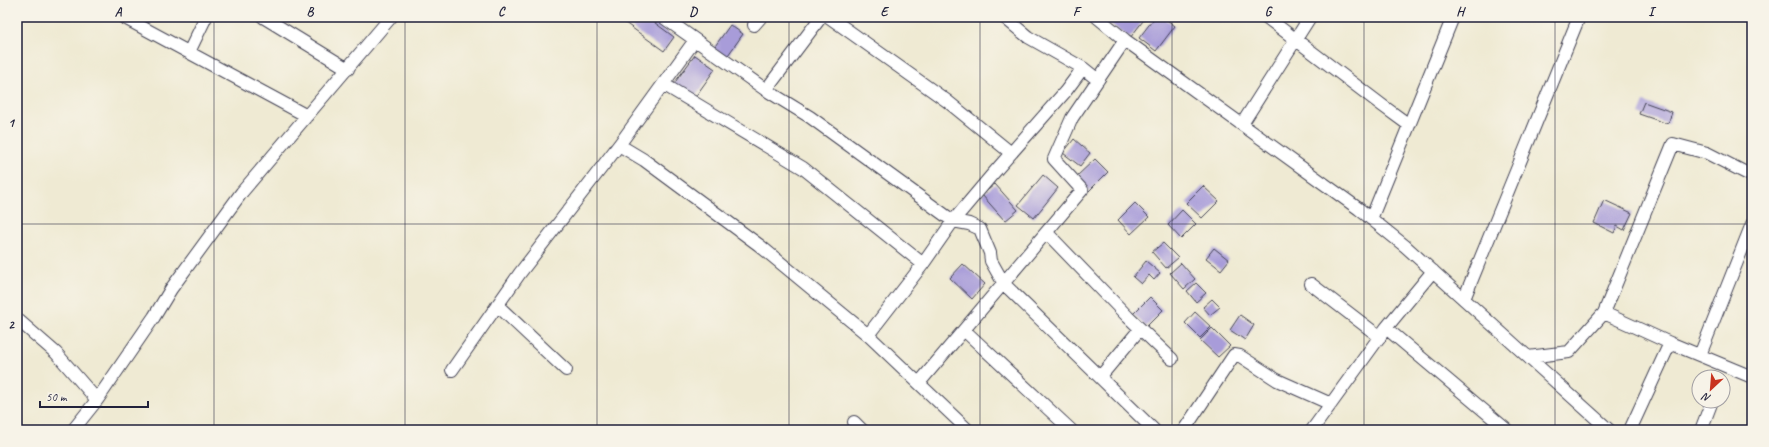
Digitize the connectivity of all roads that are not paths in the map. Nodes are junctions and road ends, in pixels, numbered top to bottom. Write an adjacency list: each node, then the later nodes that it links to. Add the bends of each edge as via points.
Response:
1 (123, 17): 17 (street)
2 (206, 17): 17 (street)
3 (263, 17): 19 (street)
4 (391, 17): 19 (street)
5 (663, 17): 14 (street)
6 (820, 17): 22 (street)
7 (828, 17): 27 (street, via 947,101)
8 (1004, 17): 18 (street, via 1028,37)
9 (1097, 17): 15 (street)
10 (1266, 17): 16 (street)
11 (1310, 17): 16 (street)
12 (1453, 17): 25 (street)
13 (1579, 17): 37 (street)
14 (695, 40): 21 (street); 22 (street)
15 (1125, 40): 20 (street); 24 (street)
16 (1295, 40): 24 (street); 25 (street)
17 (189, 52): 23 (street)
18 (1083, 68): 20 (street); 27 (street)
19 (348, 69): 23 (street)
20 (1098, 80): 32 (street, via 1072,118 1054,159 1082,190)
21 (663, 84): 26 (street); 33 (street, via 803,168)
22 (766, 90): 30 (street, via 810,117)
23 (307, 116): 56 (street, via 242,192 171,289)
24 (1242, 124): 29 (street)
25 (1409, 125): 29 (street)
26 (619, 145): 38 (street); 44 (street, via 644,160 759,245)
27 (1011, 153): 30 (street)
28 (1752, 176): 39 (street, via 1707,153 1673,144)
29 (1372, 220): 34 (street)
30 (953, 221): 33 (street); 35 (street, via 980,229 991,261)
31 (1752, 224): 46 (street)
32 (1047, 233): 35 (street); 41 (street)
33 (924, 264): 44 (street)
34 (1433, 271): 37 (street); 43 (street)
35 (1004, 284): 42 (street); 53 (street)
36 (1311, 284): 43 (street)
37 (1464, 299): 47 (street)
38 (497, 305): 50 (street); 51 (street)
39 (1604, 313): 45 (street); 47 (street, via 1569,352)
40 (17, 318): 56 (street, via 56,353)
41 (1140, 329): 48 (street); 53 (street)
42 (964, 330): 55 (street); 61 (street)
43 (1383, 333): 57 (street); 65 (street)
44 (868, 334): 55 (street)
45 (1670, 343): 46 (street); 67 (street)
46 (1700, 355): 49 (street)
47 (1528, 357): 66 (street)
48 (1172, 358)
49 (1720, 369)
50 (452, 370)
51 (566, 370)
52 (1731, 373): 54 (street)
53 (1100, 377): 62 (street)
54 (1752, 377)
55 (919, 383): 60 (street)
56 (97, 400): 59 (street)
57 (1331, 404): 63 (street, via 1277,380 1240,356 1234,355); 64 (street)
58 (1709, 409): 68 (street)
59 (73, 430)
60 (968, 430)
61 (1071, 430)
62 (1154, 430)
63 (1184, 430)
64 (1312, 430)
65 (1507, 430)
66 (1609, 430)
67 (1630, 430)
68 (1701, 430)

